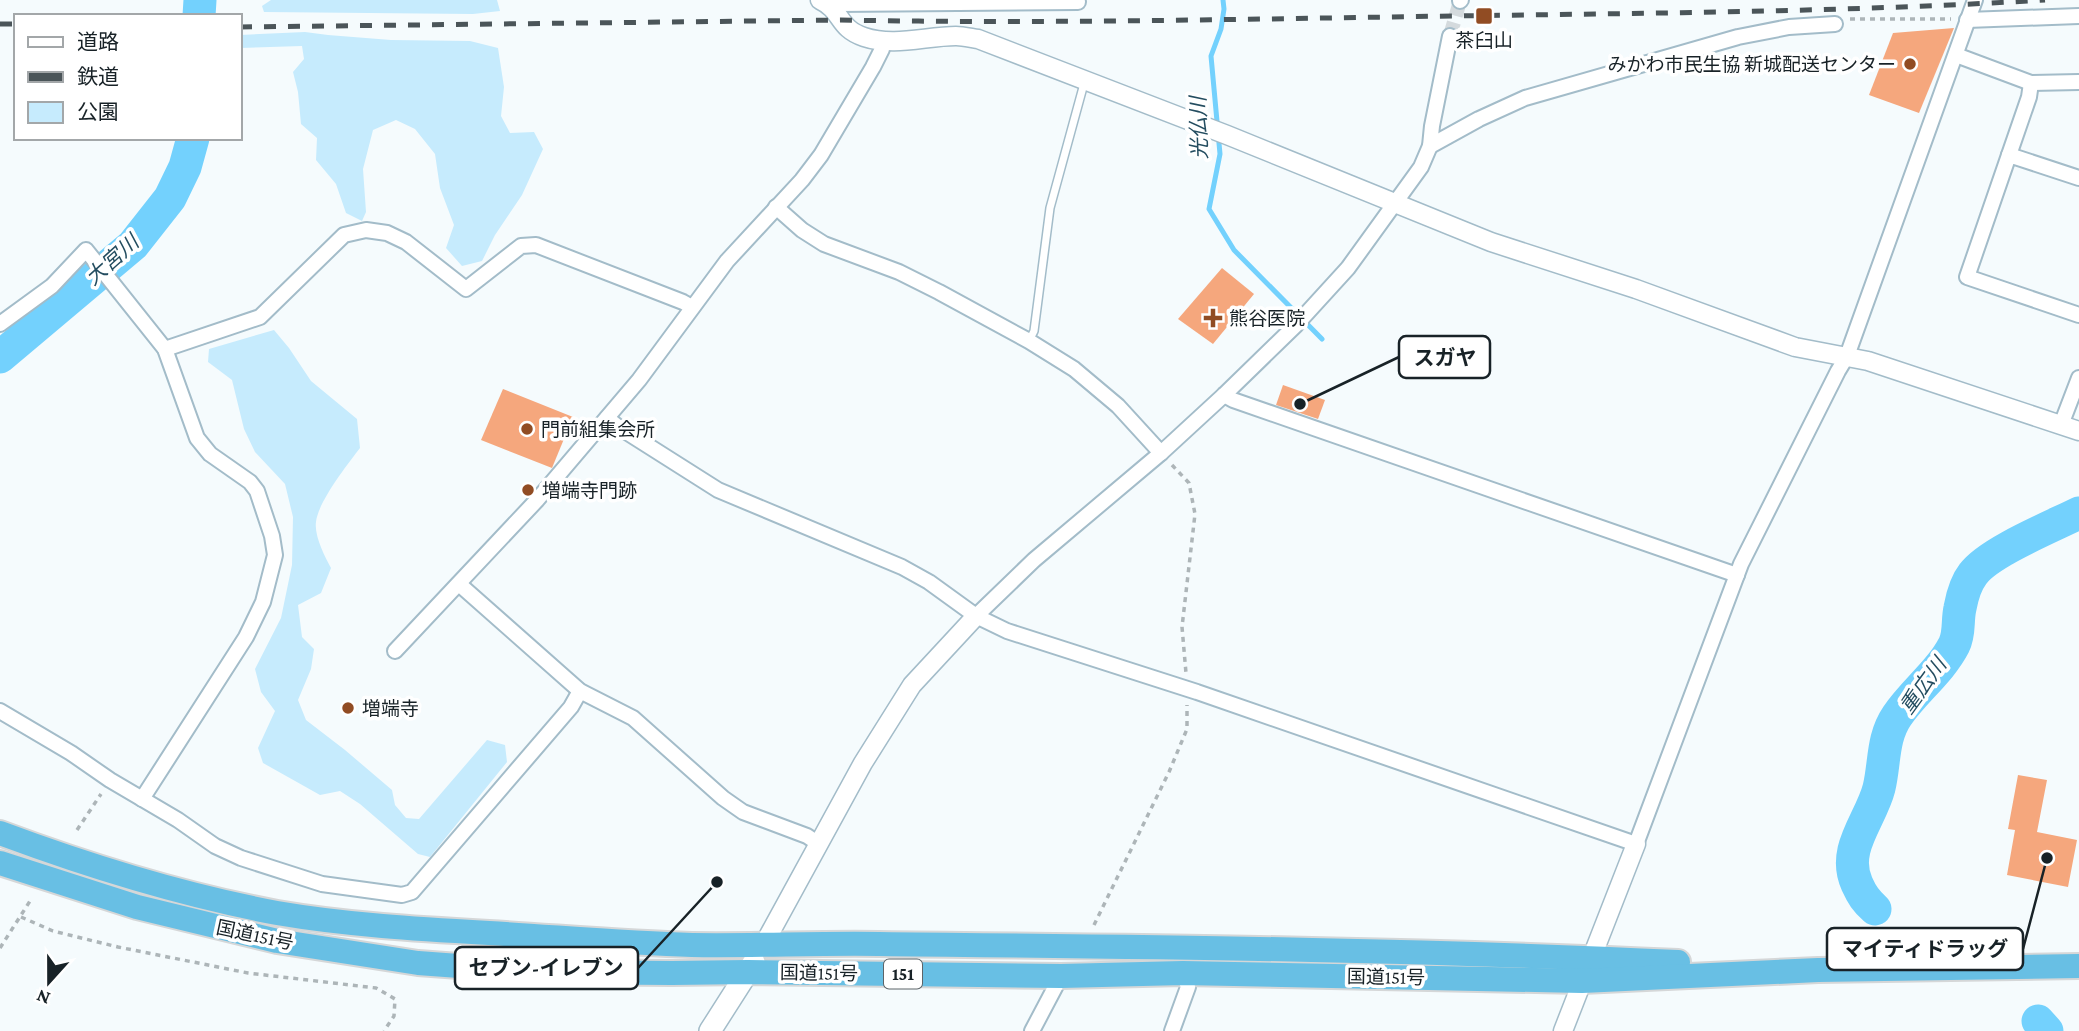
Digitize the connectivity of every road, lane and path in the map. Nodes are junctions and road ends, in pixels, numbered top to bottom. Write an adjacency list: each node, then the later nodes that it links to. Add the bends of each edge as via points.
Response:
1 (1975, 0): 5 (street)
2 (828, 2): 3 (street); 8 (street, via 847,29)
3 (1078, 2)
4 (2079, 16): 5 (street)
5 (1967, 20): 6 (path, via 1851,19); 9 (street)
6 (1835, 24): 13 (street, via 1738,37 1525,98)
7 (1450, 36): 13 (street)
8 (882, 41): 10 (street, via 978,39); 17 (street, via 873,67 821,155)
9 (1956, 55): 12 (street); 23 (street)
10 (1085, 80): 16 (street); 21 (lane, via 1049,208)
11 (2079, 82): 12 (street)
12 (2031, 83): 14 (street)
13 (1430, 145): 16 (street)
14 (2009, 155): 15 (street); 19 (street, via 1967,276)
15 (2079, 178)
16 (1395, 204): 23 (street, via 1795,347); 25 (street, via 1348,268)
17 (776, 207): 18 (street); 21 (street, via 824,244 919,282)
18 (692, 307): 22 (street, via 536,245 521,246 466,289 407,242 366,230 344,235 260,317); 26 (street)
19 (2079, 315)
20 (0, 324): 22 (street, via 52,286 86,250)
21 (1029, 341): 29 (street, via 1074,369)
22 (166, 349): 38 (street, via 197,439 257,491 275,555 263,602 246,637)
23 (1847, 356): 27 (street); 30 (street)
24 (2079, 378): 27 (street)
25 (1224, 395): 29 (street); 30 (street)
26 (607, 418): 31 (street); 32 (street, via 718,490 902,566)
27 (2061, 425): 28 (street)
28 (2079, 431)
29 (1161, 453): 32 (street, via 1034,560); 34 (path, via 1189,483 1195,514 1182,627)
30 (1737, 575): 42 (street)
31 (459, 584): 33 (street); 35 (street)
32 (976, 616): 34 (street, via 1007,631); 41 (street, via 912,685)
33 (396, 651)
34 (1187, 689): 42 (street); 47 (path, via 1187,729)
35 (580, 691): 38 (street, via 412,892 402,895 322,884 241,858); 41 (street, via 633,718 743,812 807,835)
36 (0, 711): 37 (street)
37 (110, 780): 38 (street); 39 (path)
38 (142, 799)
39 (77, 830)
40 (0, 834): 46 (highway, 国道151号 / 151, via 203,898 346,923 694,945)
41 (818, 844): 46 (street)
42 (1636, 844): 50 (street)
43 (0, 863): 51 (highway, 国道151号 / 151, via 137,907 345,953 540,972)
44 (30, 901): 45 (path)
45 (20, 917): 48 (path); 54 (path, via 53,931 118,947 248,973 376,988 395,999 394,1016)
46 (764, 944): 47 (highway, 国道151号 / 151); 51 (main road)
47 (1084, 946): 50 (highway, 国道151号 / 151)
48 (0, 948)
49 (2079, 967): 50 (highway, 国道151号 / 151)
50 (1586, 970): 52 (highway, 国道151号 / 151); 58 (street)
51 (748, 972): 53 (highway, 国道151号 / 151); 55 (main road)
52 (1183, 973): 53 (highway, 国道151号 / 151); 57 (street, via 1188,987)
53 (1061, 976): 56 (street)
54 (384, 1031)
55 (710, 1031)
56 (1032, 1031)
57 (1172, 1031)
58 (1563, 1031)

